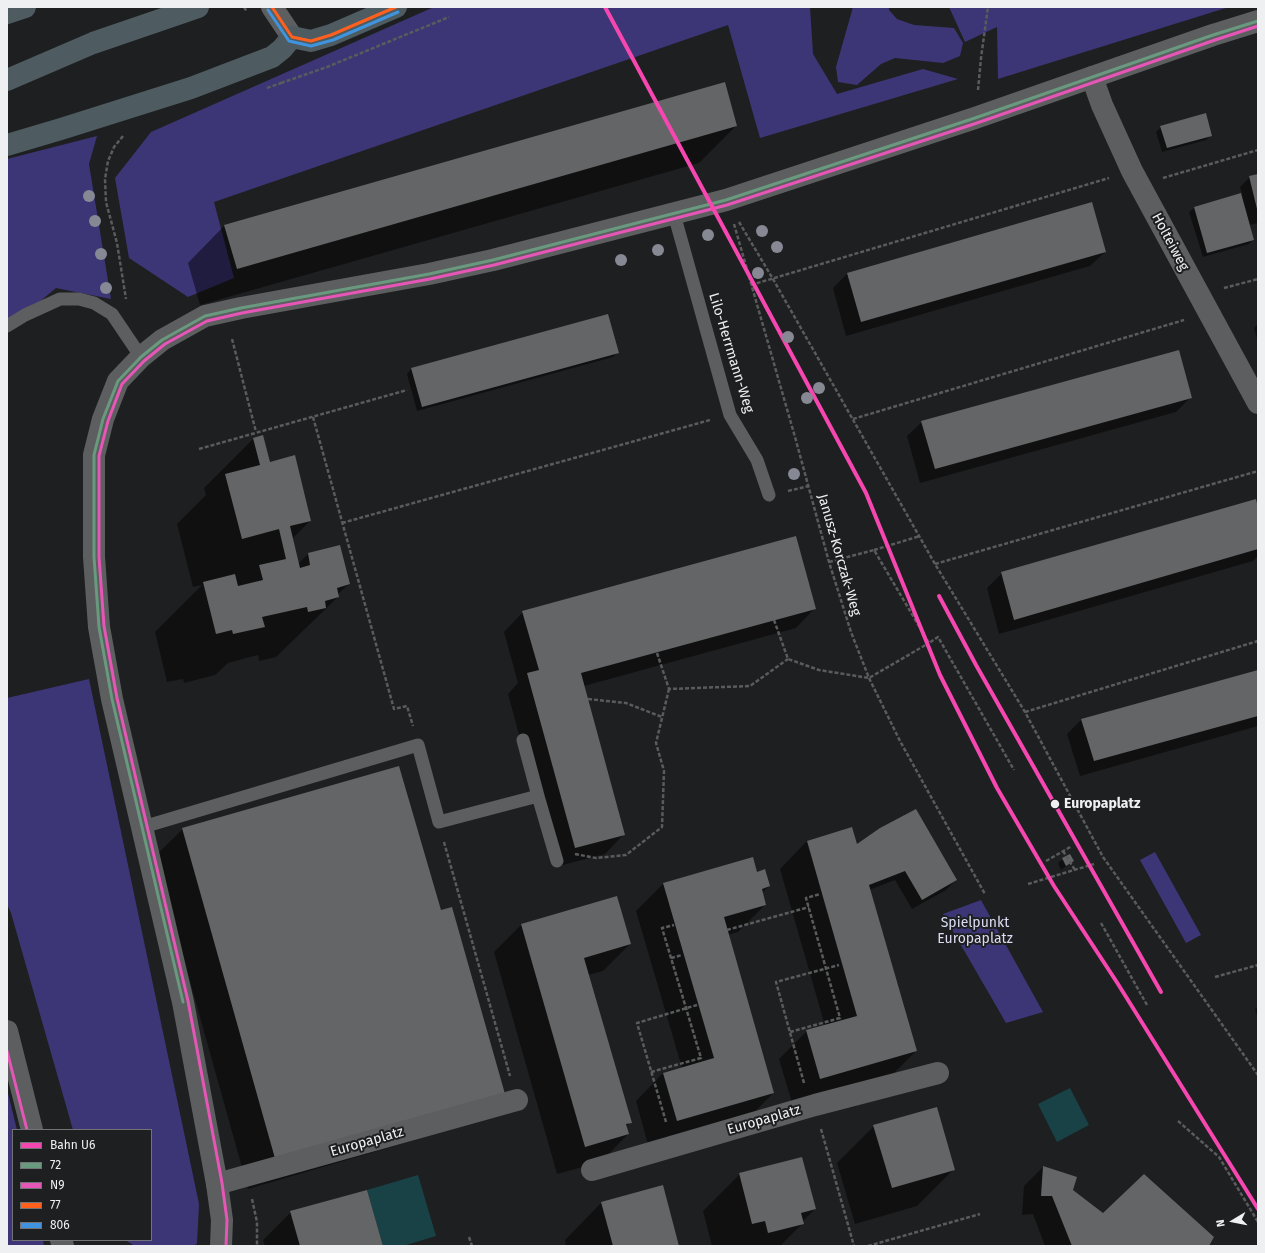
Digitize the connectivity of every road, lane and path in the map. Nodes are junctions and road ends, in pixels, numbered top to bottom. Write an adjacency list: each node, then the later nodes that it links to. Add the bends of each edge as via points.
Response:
1 (25, 7): 6 (highway)
2 (198, 7): 12 (highway, via 93,43)
3 (272, 7): 9 (street)
4 (396, 7): 9 (highway, via 311,41)
5 (988, 7): 15 (path)
6 (7, 13)
7 (449, 17): 13 (path)
8 (1258, 21): 11 (street, via 1213,34)
9 (292, 37): 10 (highway)
10 (272, 57): 13 (path); 17 (highway, via 191,88)
11 (1092, 77): 15 (street); 19 (street, Holteiweg)
12 (7, 80)
13 (281, 84): 14 (path)
14 (266, 88)
15 (975, 118): 20 (street)
16 (127, 131): 25 (path, via 108,161 105,179 106,202 117,243)
17 (7, 145)
18 (1258, 150): 19 (path)
19 (1135, 178): 22 (path); 26 (street, Holteiweg)
20 (726, 200): 21 (street); 22 (path); 24 (path, Janusz-Korczak-Weg)
21 (674, 214): 29 (street, via 493,260 205,316 162,340); 32 (lane, Lilo-Herrmann-Weg)
22 (773, 279): 24 (path); 34 (path)
23 (1258, 279): 26 (path)
24 (751, 285): 42 (path, Janusz-Korczak-Weg)
25 (127, 304)
26 (1204, 304): 31 (street, Holteiweg); 34 (path)
27 (7, 326): 29 (lane, via 60,299 79,299 94,303 112,314)
28 (232, 339): 35 (path)
29 (141, 357): 59 (street, via 118,381 103,419 94,455 94,557 99,627 112,699)
30 (407, 390): 33 (path)
31 (1258, 403)
32 (730, 415): 38 (lane, Lilo-Herrmann-Weg, via 756,460); 39 (path)
33 (313, 417): 35 (path); 39 (path)
34 (853, 419): 40 (path)
35 (256, 432): 36 (path)
36 (199, 449)
37 (1258, 471): 43 (path)
38 (770, 495)
39 (342, 523): 55 (path, via 394,709 407,706)
40 (920, 536): 41 (path); 43 (path)
41 (874, 550): 42 (path); 46 (path)
42 (829, 562): 49 (path, Janusz-Korczak-Weg, via 851,632)
43 (935, 564): 52 (path)
44 (774, 620): 48 (path)
45 (1258, 641): 52 (path)
46 (929, 643): 49 (path); 56 (path, via 938,637)
47 (657, 652): 50 (path)
48 (788, 659): 49 (path, via 819,670); 50 (path, via 750,686)
49 (869, 678): 68 (path, Janusz-Korczak-Weg, via 900,741)
50 (669, 689): 53 (path)
51 (588, 699): 53 (path, via 626,702)
52 (1025, 712): 84 (path, via 1103,857)
53 (662, 716): 62 (path, via 656,743 664,771 662,827 626,855 596,858)
54 (523, 740): 57 (lane)
55 (418, 745): 58 (lane); 59 (lane)
56 (1014, 770)
57 (538, 796): 58 (lane); 62 (lane)
58 (438, 822): 85 (path)
59 (142, 827): 91 (street, via 183,1002)
60 (1072, 846): 61 (path)
61 (1063, 851): 63 (path); 65 (path)
62 (555, 855)
63 (1046, 861)
64 (1094, 864): 65 (path)
65 (1075, 870): 66 (path)
66 (1028, 884)
67 (820, 894): 69 (path, via 806,898)
68 (985, 894)
69 (809, 907): 72 (path); 81 (path, via 840,1018)
70 (1101, 923): 78 (path)
71 (674, 925): 74 (path, via 662,928)
72 (727, 930)
73 (682, 955): 74 (path)
74 (671, 958): 79 (path)
75 (1258, 965): 76 (path)
76 (1215, 977)
77 (697, 1006): 79 (path)
78 (1147, 1006)
79 (686, 1009): 82 (path, via 637,1023); 82 (path, via 701,1058)
80 (7, 1031): 87 (street)
81 (790, 1032)
82 (651, 1072): 88 (path)
83 (938, 1073): 88 (street, Europaplatz)
84 (1258, 1075)
85 (517, 1100): 90 (street, Europaplatz)
86 (1178, 1121): 93 (path, via 1219,1157)
87 (32, 1129)
88 (673, 1146): 89 (street, Europaplatz)
89 (592, 1170)
90 (248, 1176): 91 (street, Europaplatz); 96 (path, via 256,1222)
91 (217, 1184): 95 (street, via 222,1220)
92 (980, 1214): 98 (path)
93 (1258, 1222)
94 (469, 1237): 97 (path)
95 (221, 1246)
96 (257, 1246)
97 (472, 1246)
98 (868, 1246)

